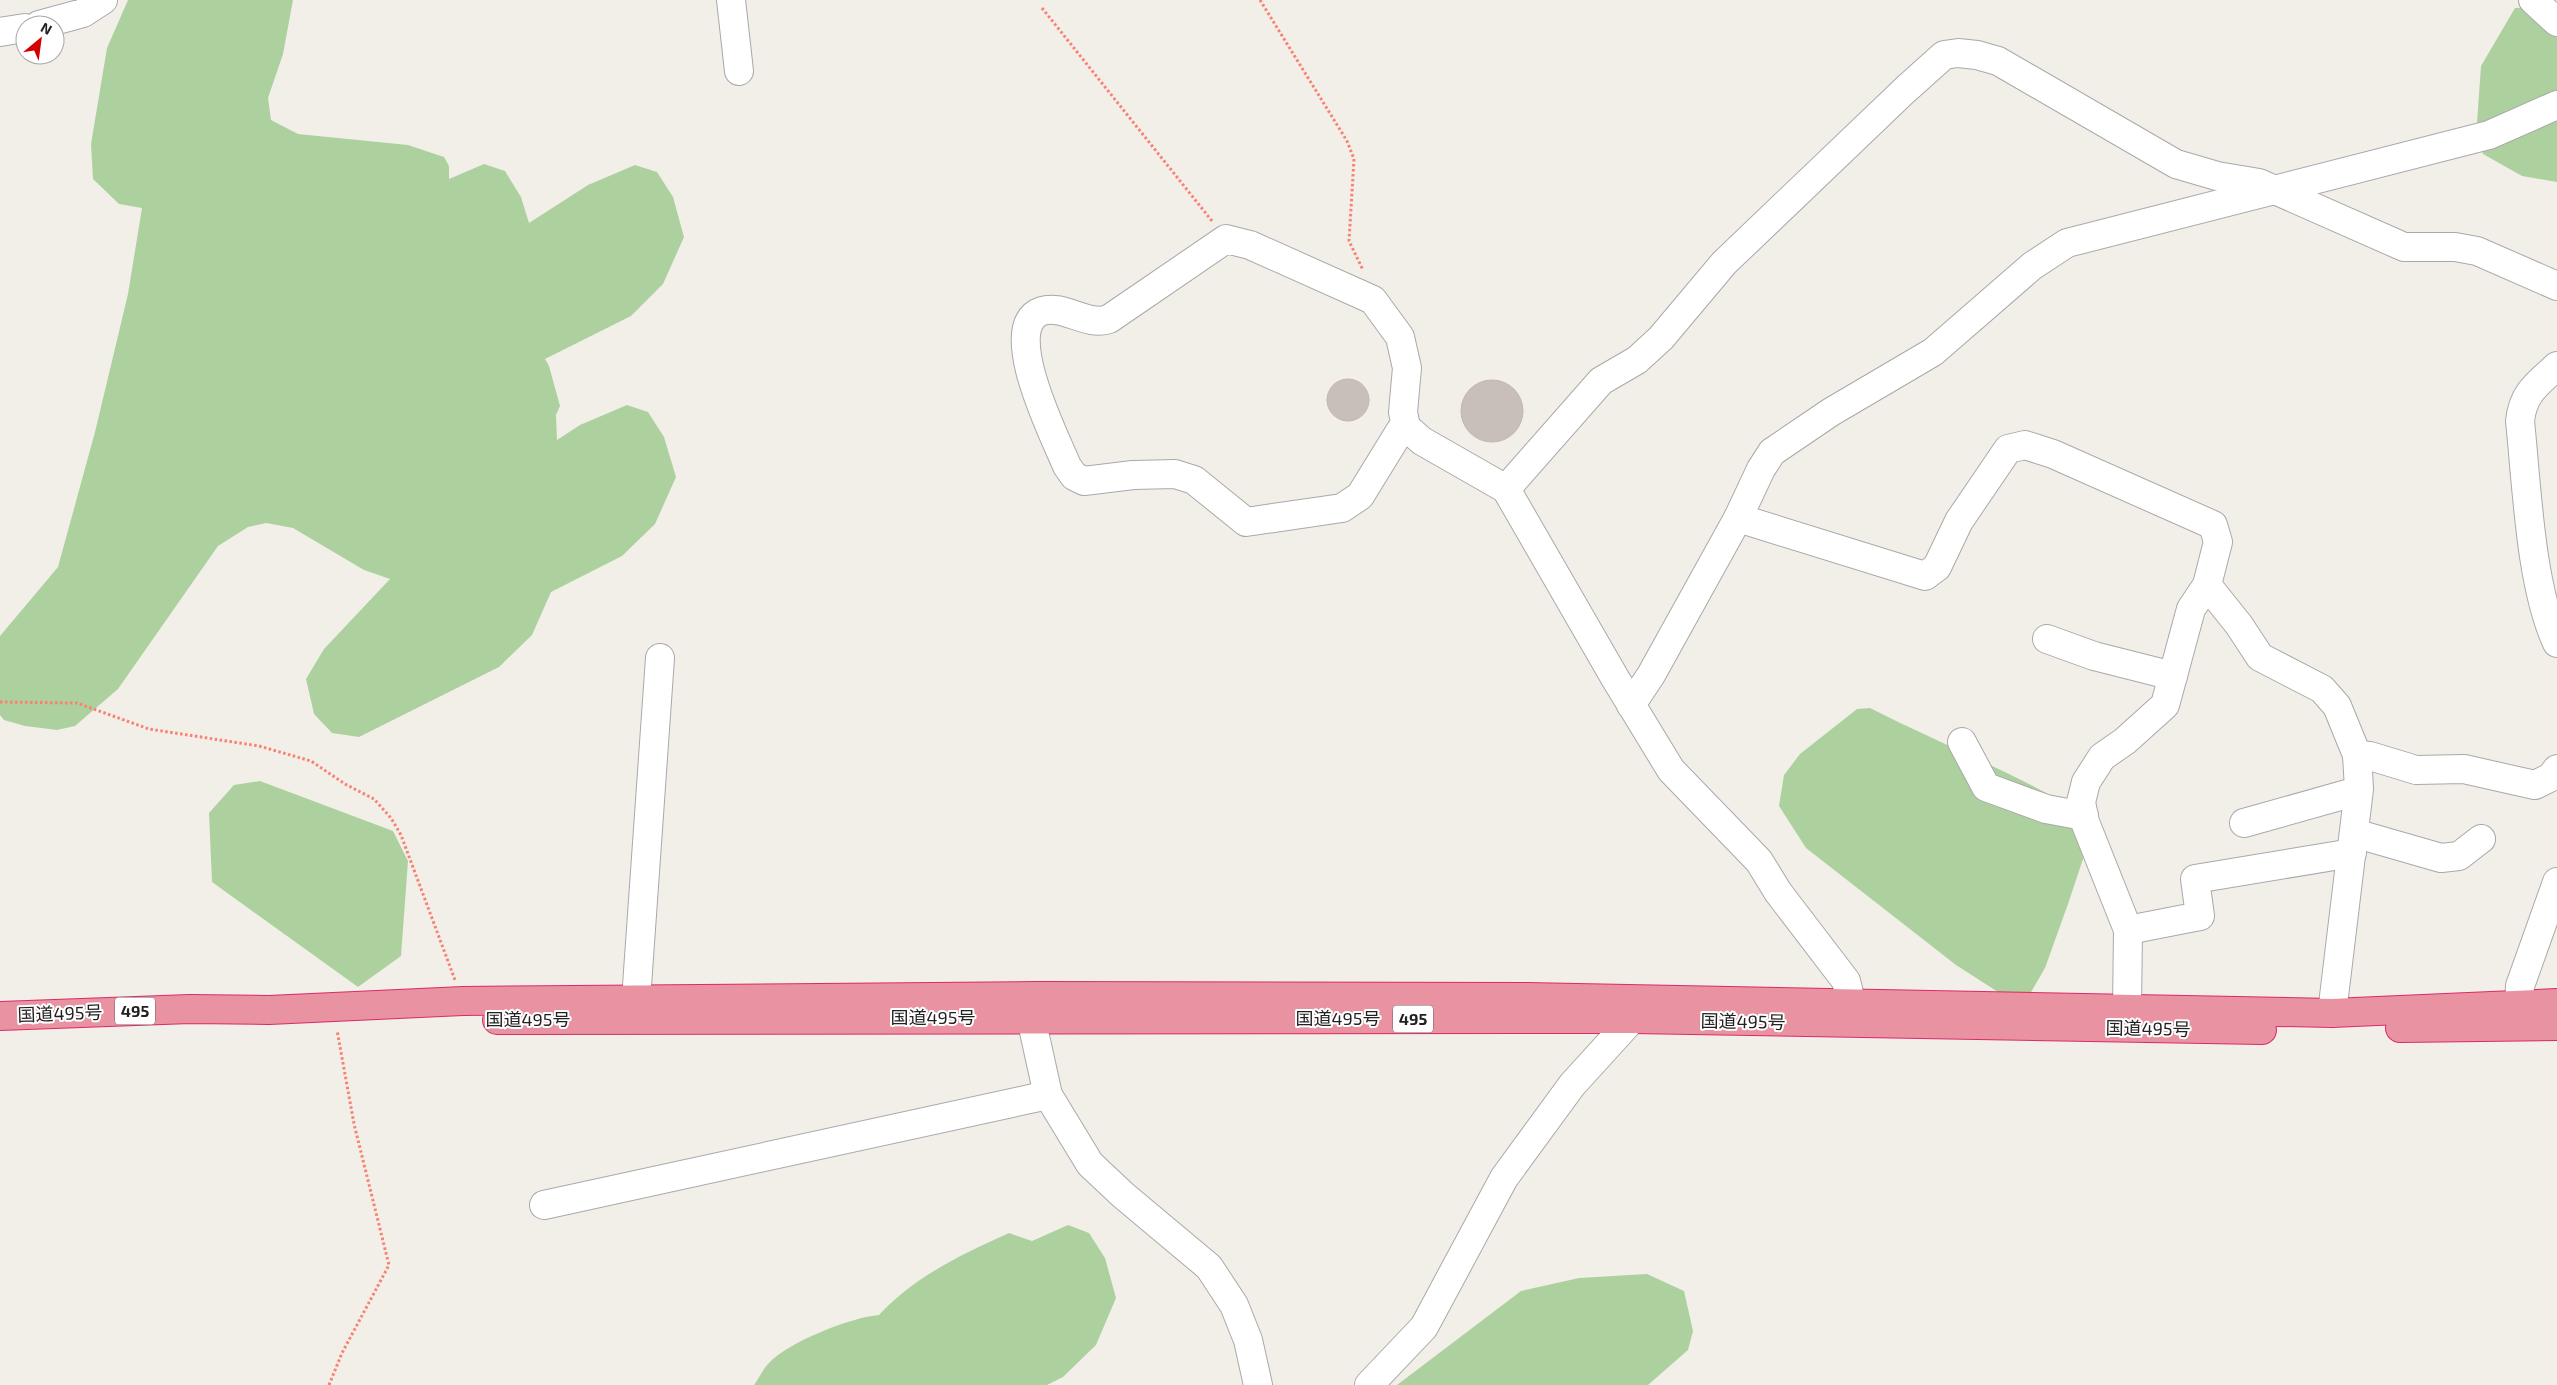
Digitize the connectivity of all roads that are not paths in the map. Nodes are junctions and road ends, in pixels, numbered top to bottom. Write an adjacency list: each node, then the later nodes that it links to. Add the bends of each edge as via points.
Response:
1 (103, 0): 4 (street, via 84,14)
2 (730, 0): 8 (street)
3 (2533, 0): 5 (street)
4 (65, 19)
5 (2557, 22)
6 (15, 30): 7 (street)
7 (0, 32)
8 (738, 71)
9 (2557, 105): 10 (street, via 2489,135)
10 (2277, 190): 11 (street, via 2404,248 2477,251); 14 (street, via 2176,164 1998,61 1977,55 1944,55 1724,263 1661,338 1637,360 1602,381); 15 (street, via 2067,243 2032,266 1933,352 1831,412 1772,452)
11 (2557, 286)
12 (2557, 366): 18 (street, via 2530,390 2521,409 2520,421 2535,558 2547,618)
13 (1406, 427): 13 (street, via 1403,412 1407,368 1400,337 1373,300 1250,246 1226,239 1109,319 1101,322 1051,310 1041,311 1030,320 1026,333 1028,371 1074,476 1084,481 1133,474 1175,474 1194,480 1246,522 1342,508 1360,496 1400,431); 14 (street, via 1422,441)
14 (1506, 489): 21 (street)
15 (1738, 518): 16 (street, via 1925,576 1937,567 1959,521 2008,449 2026,445 2213,525 2218,542); 21 (street)
16 (2206, 585): 20 (street, via 2191,609); 23 (street, via 2260,657 2322,689 2337,706)
17 (2047, 639): 20 (street, via 2094,656)
18 (2557, 643)
19 (660, 658): 32 (street)
20 (2173, 676): 26 (street, via 2165,705 2102,757 2092,770 2082,802)
21 (1631, 705): 34 (street, via 1671,770 1759,861 1778,892 1846,981)
22 (1962, 742): 26 (street, via 1986,787 2046,809)
23 (2357, 755): 24 (street, via 2416,770 2464,769 2534,785 2551,777); 25 (street)
24 (2557, 769)
25 (2358, 794): 27 (street, via 2347,794); 29 (street)
26 (2084, 816): 31 (street)
27 (2244, 823)
28 (2481, 839): 29 (street, via 2459,856 2440,858)
29 (2353, 843): 31 (street, via 2195,879 2200,916); 38 (street)
30 (2557, 882): 35 (street, via 2520,986)
31 (2128, 930): 37 (street)
32 (636, 1000): 34 (highway, 国道495号 / 495, via 1037,996 1527,997); 36 (highway, 国道495号 / 495, via 463,1001)
33 (2557, 1003): 35 (highway, 国道495号 / 495)
34 (1852, 1005): 37 (highway, 国道495号 / 495)
35 (2518, 1005): 38 (highway, 国道495号 / 495)
36 (269, 1010): 39 (highway, 国道495号 / 495, via 190,1008); 40 (highway, 国道495号 / 495, via 335,1021)
37 (2127, 1010): 38 (highway, 国道495号 / 495)
38 (2332, 1013)
39 (0, 1016)
40 (1031, 1018): 41 (highway, 国道495号 / 495); 43 (street)
41 (1632, 1019): 42 (highway, 国道495号 / 495, via 2219,1030); 46 (street, via 1572,1085 1504,1178 1424,1327)
42 (2557, 1026)
43 (1048, 1095): 44 (street); 45 (street, via 1090,1164 1209,1267 1234,1305 1248,1340)
44 (544, 1205)
45 (1258, 1385)
46 (1369, 1385)

